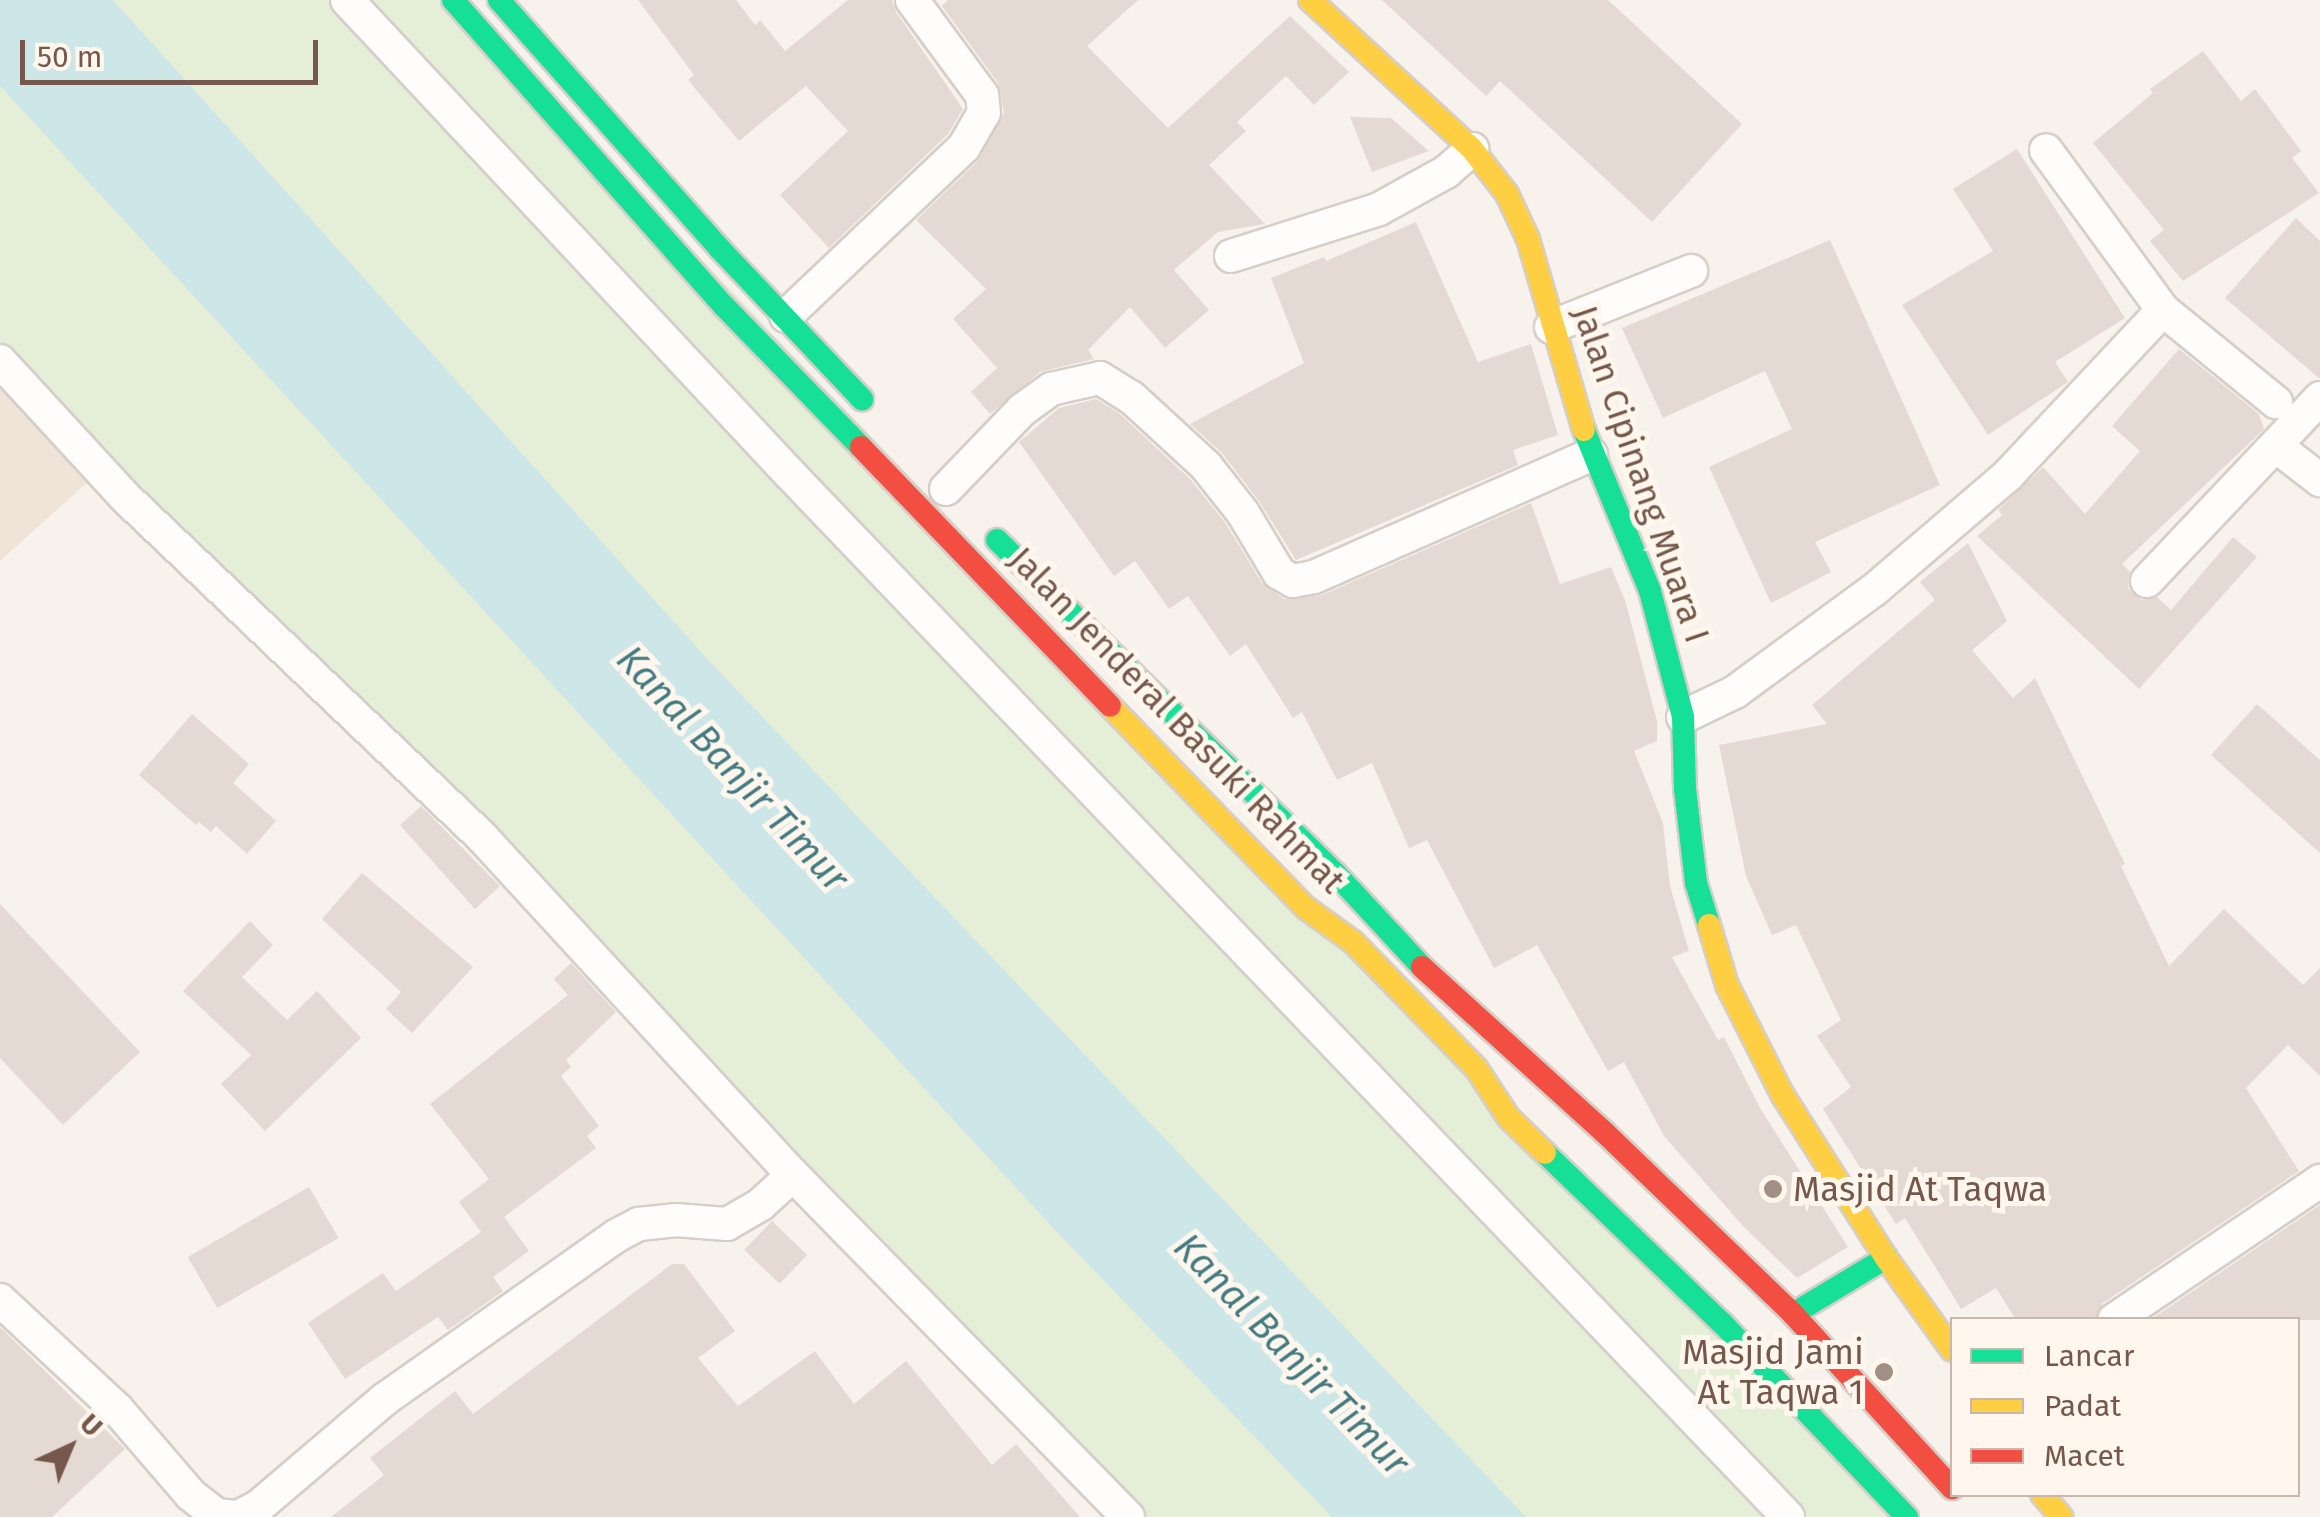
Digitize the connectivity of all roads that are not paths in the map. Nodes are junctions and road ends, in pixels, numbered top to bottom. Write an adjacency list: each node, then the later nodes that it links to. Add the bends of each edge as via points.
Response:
1 (347, 0): 35 (street, via 789,473)
2 (453, 0): 36 (main road, Jalan Jenderal Basuki Rahmat, via 724,306 1306,908 1353,942 1463,1054 1510,1118 1723,1324)
3 (499, 0): 11 (main road)
4 (912, 0): 11 (street, via 982,95 984,114 964,147)
5 (1310, 0): 6 (main road, Jalan Cipinang Muara I)
6 (1472, 150): 8 (street, via 1379,209); 12 (main road, Jalan Cipinang Muara I, via 1508,194 1528,239)
7 (2046, 150): 10 (street)
8 (1231, 256)
9 (1691, 271): 12 (street)
10 (2163, 310): 15 (street); 23 (street, via 2008,475 1922,548 1735,692)
11 (786, 316): 16 (main road)
12 (1551, 327): 18 (main road, Jalan Cipinang Muara I)
13 (0, 360): 24 (street, via 124,497 482,837)
14 (2320, 398): 17 (street)
15 (2276, 402)
16 (879, 417)
17 (2276, 446): 19 (street); 22 (street)
18 (1591, 454): 20 (street, via 1293,581 1279,573 1206,466 1131,397 1100,378 1061,386 1022,410); 23 (main road, Jalan Cipinang Muara I, via 1650,590)
19 (2320, 480)
20 (946, 489)
21 (986, 529): 28 (main road, Jalan Jenderal Basuki Rahmat, via 1336,874 1410,956)
22 (2147, 581)
23 (1683, 717): 26 (main road, Jalan Cipinang Muara I, via 1696,883 1727,985 1782,1094)
24 (793, 1176): 33 (street, via 726,1224 674,1220 639,1224 616,1236 385,1399 258,1507); 34 (street)
25 (2320, 1180): 29 (street)
26 (1886, 1258): 28 (main road); 30 (main road, Jalan Cipinang Muara I)
27 (0, 1300): 33 (street, via 117,1409 174,1478)
28 (1793, 1314): 31 (main road, Jalan Jenderal Basuki Rahmat)
29 (2118, 1317)
30 (1950, 1347)
31 (1950, 1485)
32 (2044, 1497): 37 (main road)
33 (230, 1516)
34 (1128, 1517)
35 (1788, 1517)
36 (1908, 1517)
37 (2061, 1517)

